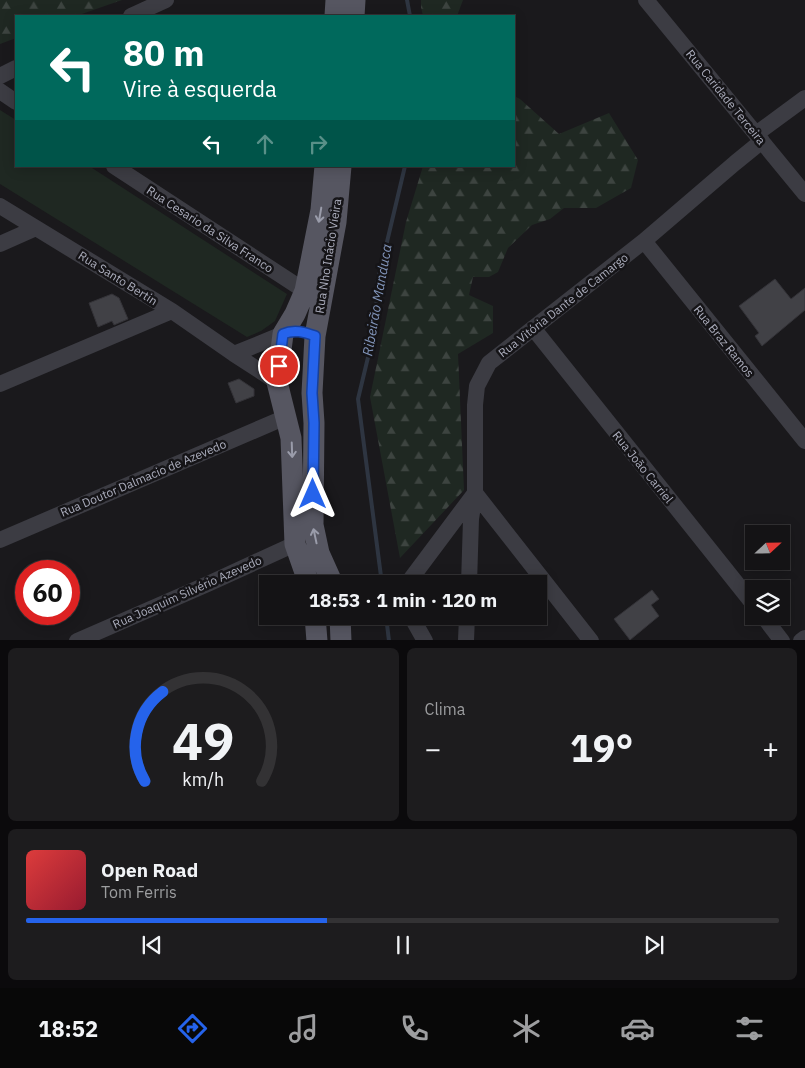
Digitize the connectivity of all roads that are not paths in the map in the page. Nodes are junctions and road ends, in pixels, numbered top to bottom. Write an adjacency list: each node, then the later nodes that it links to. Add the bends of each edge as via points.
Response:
1 (166, 0): 5 (street)
2 (336, 0): 6 (main road)
3 (355, 0): 7 (main road)
4 (646, 0): 13 (street, Rua Caridade Terceira)
5 (133, 15)
6 (335, 15)
7 (354, 15)
8 (15, 68): 9 (street)
9 (0, 76)
10 (0, 92): 12 (street)
11 (805, 98): 13 (street, Rua Vitória Dante de Camargo)
12 (15, 101)
13 (759, 138): 17 (street, Rua Caridade Terceira); 20 (street, Rua Vitória Dante de Camargo)
14 (116, 167): 22 (street, Rua Cesario da Silva Franco)
15 (325, 167): 22 (main road, Rua Nho Inácio Vieira, one-way to 22, via 321,210)
16 (341, 167): 26 (main road, Rua Nho Inácio Vieira, via 336,222)
17 (805, 194)
18 (0, 206): 19 (street, Rua Santo Bertin)
19 (36, 228): 21 (street); 23 (street, Rua Santo Bertin)
20 (644, 241): 24 (street, Rua Vitória Dante de Camargo); 31 (street, Rua Braz Ramos)
21 (0, 244)
22 (305, 291): 25 (main road, Rua Nho Inácio Vieira)
23 (172, 311): 27 (street, Rua Santo Bertin); 29 (street)
24 (533, 328): 32 (street, Rua Vitória Dante de Camargo, via 488,363 476,386); 39 (street, Rua João Carriel)
25 (283, 334): 26 (main road, via 300,331); 27 (street); 28 (main road, Rua Nho Inácio Vieira)
26 (315, 336): 36 (main road, Rua Nho Inácio Vieira, one-way to 26, via 313,525)
27 (234, 354): 28 (street, Rua Santo Bertin)
28 (277, 382): 30 (main road, Rua Nho Inácio Vieira)
29 (0, 384)
30 (286, 417): 33 (street, Rua Doutor Dalmacio de Azevedo); 34 (main road, Rua Nho Inácio Vieira, one-way to 34, via 292,438)
31 (805, 440)
32 (475, 493): 37 (street); 38 (street, Rua Vitória Dante de Camargo); 51 (street)
33 (0, 540)
34 (295, 544): 35 (main road, Rua Nho Inácio Vieira); 46 (street, Rua Joaquim Silvério Azevedo)
35 (306, 575)
36 (325, 575)
37 (414, 575)
38 (469, 575)
39 (745, 594)
40 (316, 625): 47 (main road)
41 (340, 625): 48 (main road)
42 (416, 625): 49 (street)
43 (467, 625): 50 (street)
44 (770, 625): 52 (street)
45 (805, 638): 53 (street)
46 (78, 640)
47 (317, 640)
48 (340, 640)
49 (425, 640)
50 (466, 640)
51 (591, 640)
52 (782, 640)
53 (801, 640)

